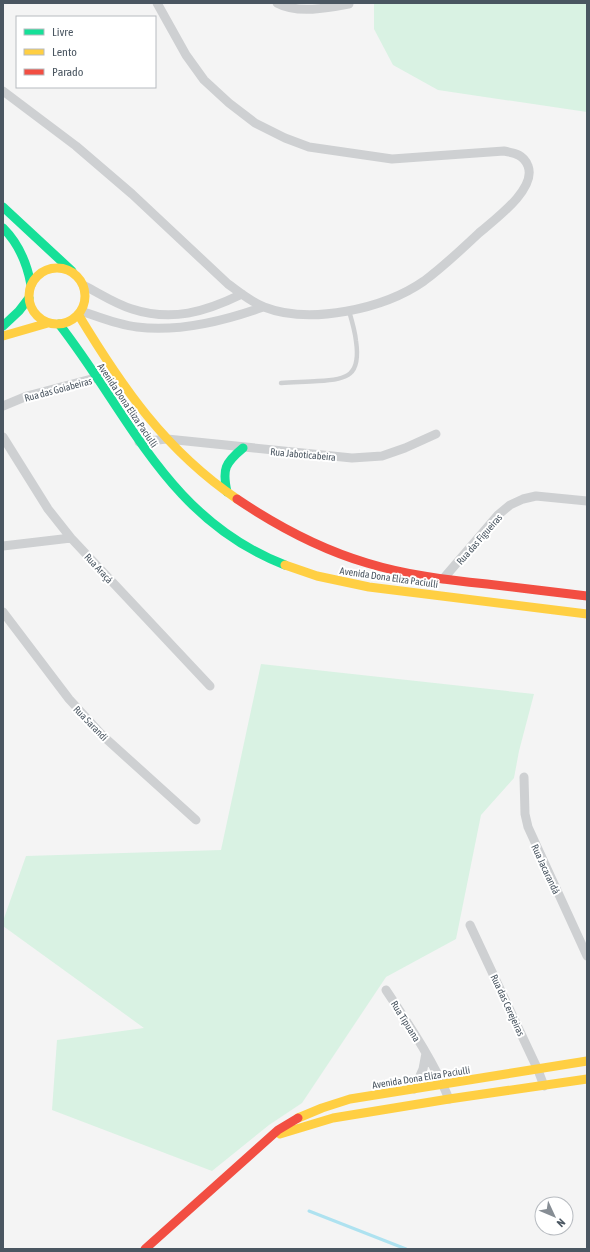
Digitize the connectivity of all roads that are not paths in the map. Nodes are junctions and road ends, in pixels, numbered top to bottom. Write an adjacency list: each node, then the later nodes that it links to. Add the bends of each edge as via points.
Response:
1 (157, 3): 13 (street, via 186,55 204,80 255,123 285,138 309,147 392,159 504,151 521,156 526,162 529,179 525,189 448,261 423,282 404,293 376,305)
2 (277, 3): 3 (street, via 314,9)
3 (349, 4)
4 (3, 91): 10 (street, via 76,146)
5 (3, 207): 7 (street)
6 (3, 228): 8 (street, via 20,249)
7 (76, 275): 8 (street, via 64,269 51,269 40,274); 9 (street)
8 (32, 285): 11 (street)
9 (83, 285): 10 (street, via 132,309 155,315 175,316 198,312 218,306); 14 (street, via 84,302)
10 (242, 294): 12 (street)
11 (29, 298): 15 (street, via 32,308); 17 (street)
12 (263, 307): 13 (street, via 282,313 300,314); 14 (street, via 208,322 155,329 135,327)
13 (349, 311): 21 (lane, via 356,342 355,368 351,374 336,380)
14 (79, 313): 16 (street, via 70,321); 19 (street, Avenida Dona Eliza Paciulli)
15 (48, 323): 16 (street); 18 (street)
16 (59, 324): 20 (street, Avenida Dona Eliza Paciulli)
17 (3, 326)
18 (3, 336)
19 (114, 373): 20 (street, Rua das Goiabeiras); 25 (street, Avenida Dona Eliza Paciulli)
20 (97, 378): 22 (street, Rua das Goiabeiras, via 27,396); 26 (street, Avenida Dona Eliza Paciulli)
21 (282, 383)
22 (3, 406)
23 (436, 434): 27 (street, Rua Jaboticabeira, via 382,456 352,458)
24 (3, 437): 30 (street, Rua Araçá, via 48,509)
25 (167, 439): 26 (street, Rua Jaboticabeira); 27 (street, Rua Jaboticabeira); 28 (street, Avenida Dona Eliza Paciulli)
26 (139, 442): 35 (street, Avenida Dona Eliza Paciulli, via 171,483 212,523 267,558 340,582)
27 (243, 448): 28 (street, via 232,456 225,468)
28 (228, 492): 32 (street, Avenida Dona Eliza Paciulli, via 275,524 333,552 385,568)
29 (587, 501): 32 (street, Rua das Figueiras, via 536,496 510,505 498,515)
30 (71, 538): 31 (street); 36 (street, Rua Araçá)
31 (3, 546)
32 (443, 579): 33 (street, Avenida Dona Eliza Paciulli)
33 (587, 596)
34 (3, 612): 38 (street, Rua Sarandi, via 74,705 103,736)
35 (587, 614)
36 (210, 686)
37 (524, 777): 40 (street, Rua Jacarandá, via 528,827)
38 (196, 820)
39 (470, 925): 44 (street, Rua das Cerejeiras)
40 (587, 956)
41 (386, 990): 42 (street, Rua Tipuana)
42 (426, 1053): 46 (street, Rua Tipuana); 48 (street, Rua Tipuana, via 423,1069)
43 (587, 1061): 44 (street, Avenida Dona Eliza Paciulli)
44 (538, 1070): 46 (street, Avenida Dona Eliza Paciulli); 47 (street, Rua das Cerejeiras)
45 (587, 1079): 47 (street, Avenida Dona Eliza Paciulli)
46 (442, 1084): 48 (street, Avenida Dona Eliza Paciulli); 49 (street, Rua Tipuana)
47 (544, 1086): 49 (street, Avenida Dona Eliza Paciulli)
48 (414, 1089): 50 (street, Avenida Dona Eliza Paciulli, via 350,1099 314,1110 288,1123)
49 (449, 1099): 50 (street, Avenida Dona Eliza Paciulli, via 333,1118)
50 (267, 1139): 51 (street, Avenida Dona Eliza Paciulli)
51 (145, 1249)

